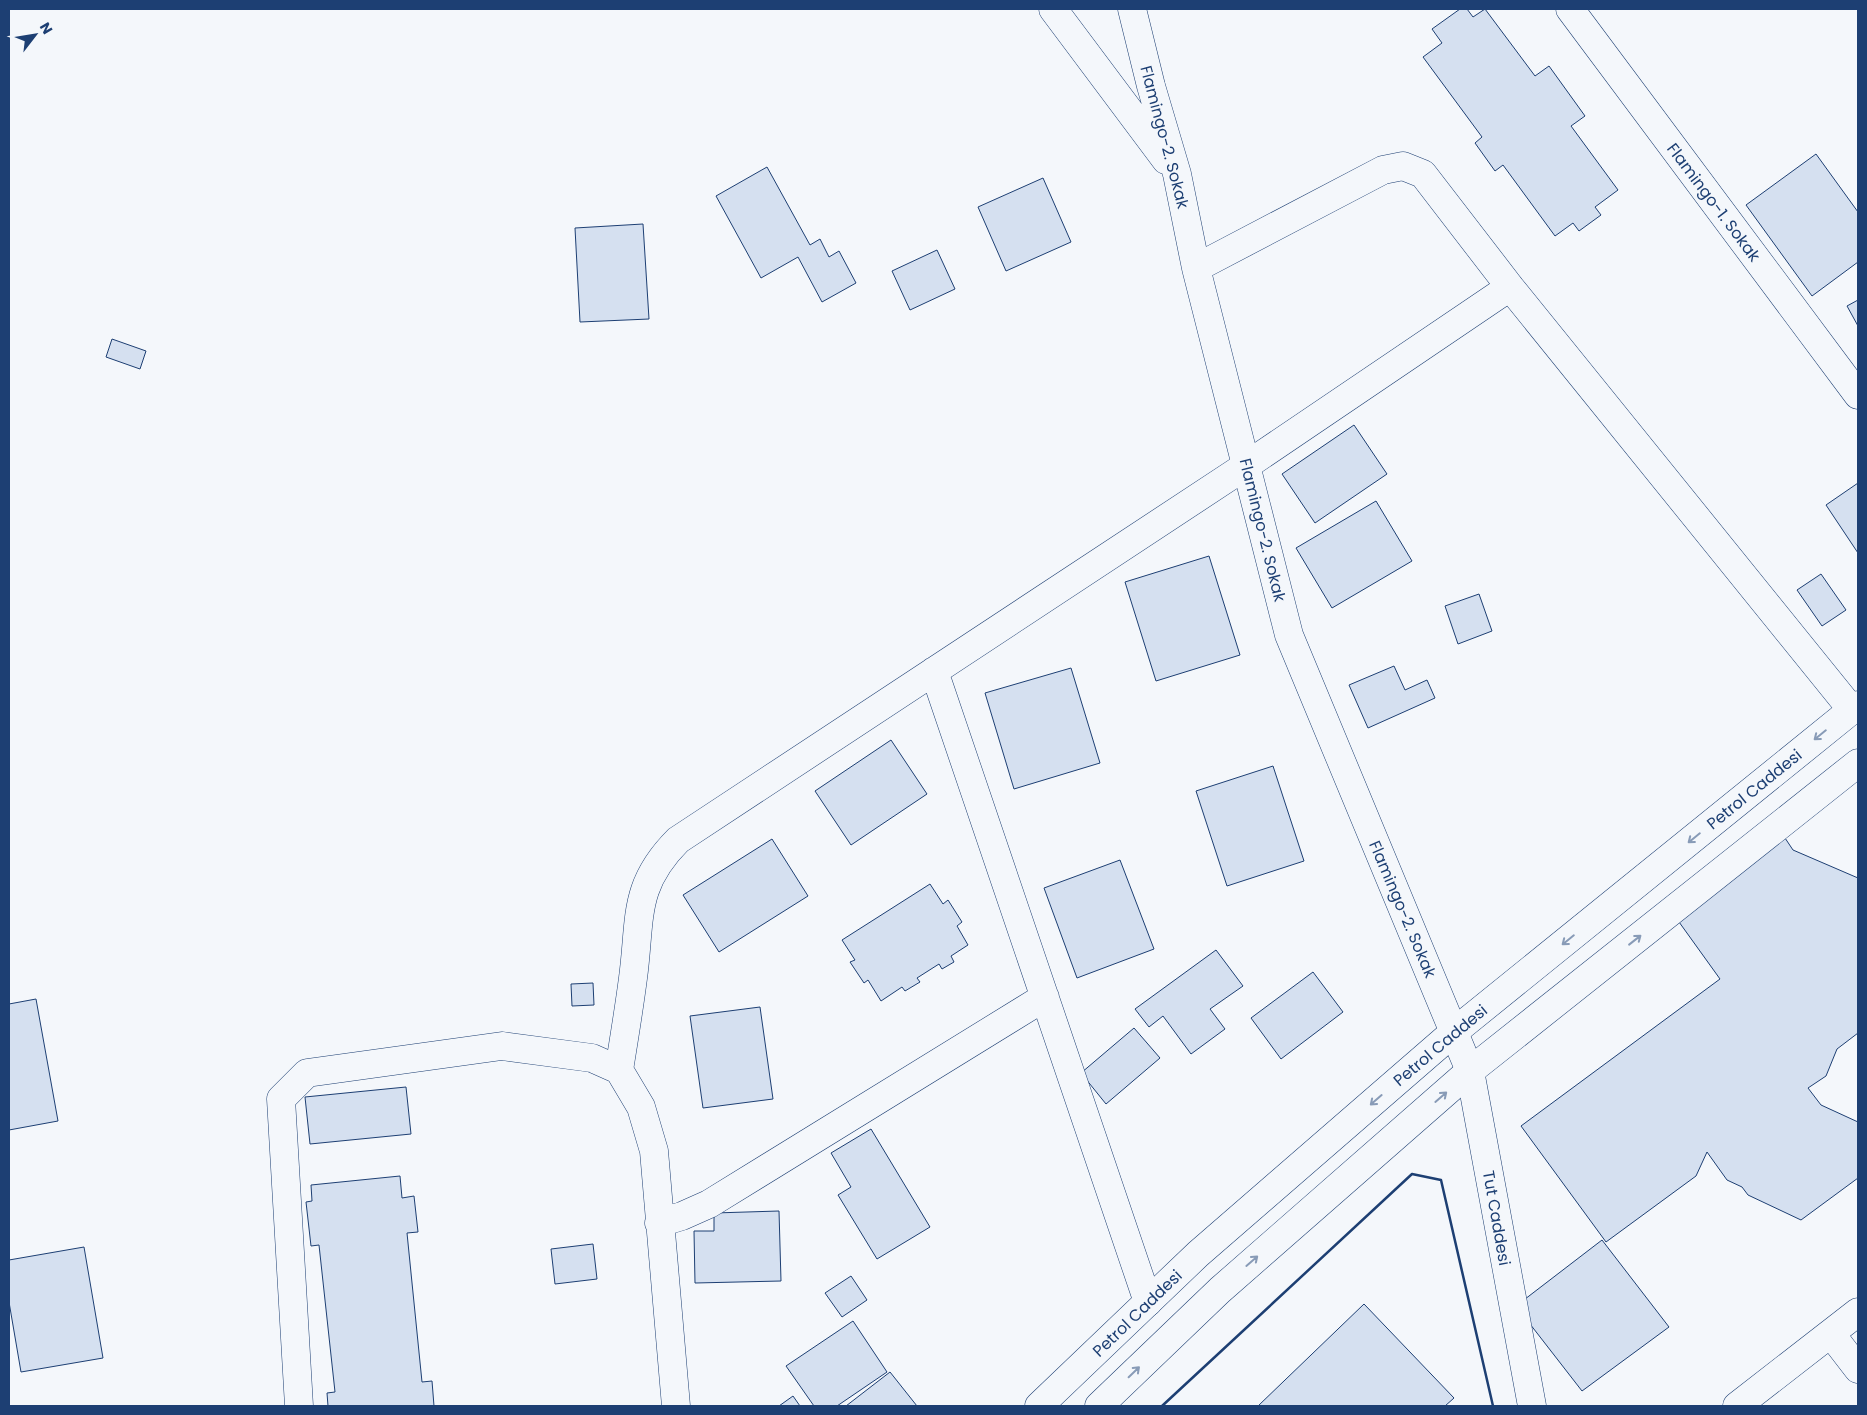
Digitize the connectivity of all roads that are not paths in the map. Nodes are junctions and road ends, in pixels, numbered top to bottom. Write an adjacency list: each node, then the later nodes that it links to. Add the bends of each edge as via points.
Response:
1 (1053, 9): 4 (street)
2 (1132, 9): 4 (street, Flamingo-2. Sokak)
3 (1570, 9): 7 (street, Flamingo-1. Sokak)
4 (1177, 174): 5 (street, Flamingo-2. Sokak)
5 (1196, 268): 6 (street, via 1383,170 1403,166 1424,174); 8 (street, Flamingo-2. Sokak)
6 (1510, 287): 8 (street); 10 (street)
7 (1858, 395)
8 (1247, 465): 9 (street); 13 (street, Flamingo-2. Sokak, via 1289,635)
9 (934, 671): 12 (street); 14 (street, via 678,840 662,857 649,877 639,910 634,977)
10 (1855, 707): 13 (street, Petrol Caddesi, one-way to 13)
11 (1858, 763): 15 (street, one-way to 11)
12 (1045, 997): 16 (street, via 709,1204); 17 (street)
13 (1455, 1031): 15 (street, Tut Caddesi); 17 (street, Petrol Caddesi, one-way to 17, via 1198,1254)
14 (619, 1070): 16 (street, via 641,1106 654,1151); 21 (street, via 592,1058 502,1046 307,1073 281,1099)
15 (1470, 1071): 24 (street, one-way to 15, via 1220,1290); 25 (street, Tut Caddesi)
16 (659, 1223): 22 (street)
17 (1148, 1302): 23 (street, Petrol Caddesi)
18 (1858, 1312): 19 (street)
19 (1831, 1334): 20 (street); 26 (street)
20 (1858, 1368)
21 (299, 1406)
22 (676, 1406)
23 (1040, 1406)
24 (1099, 1406)
25 (1532, 1406)
26 (1737, 1406)

